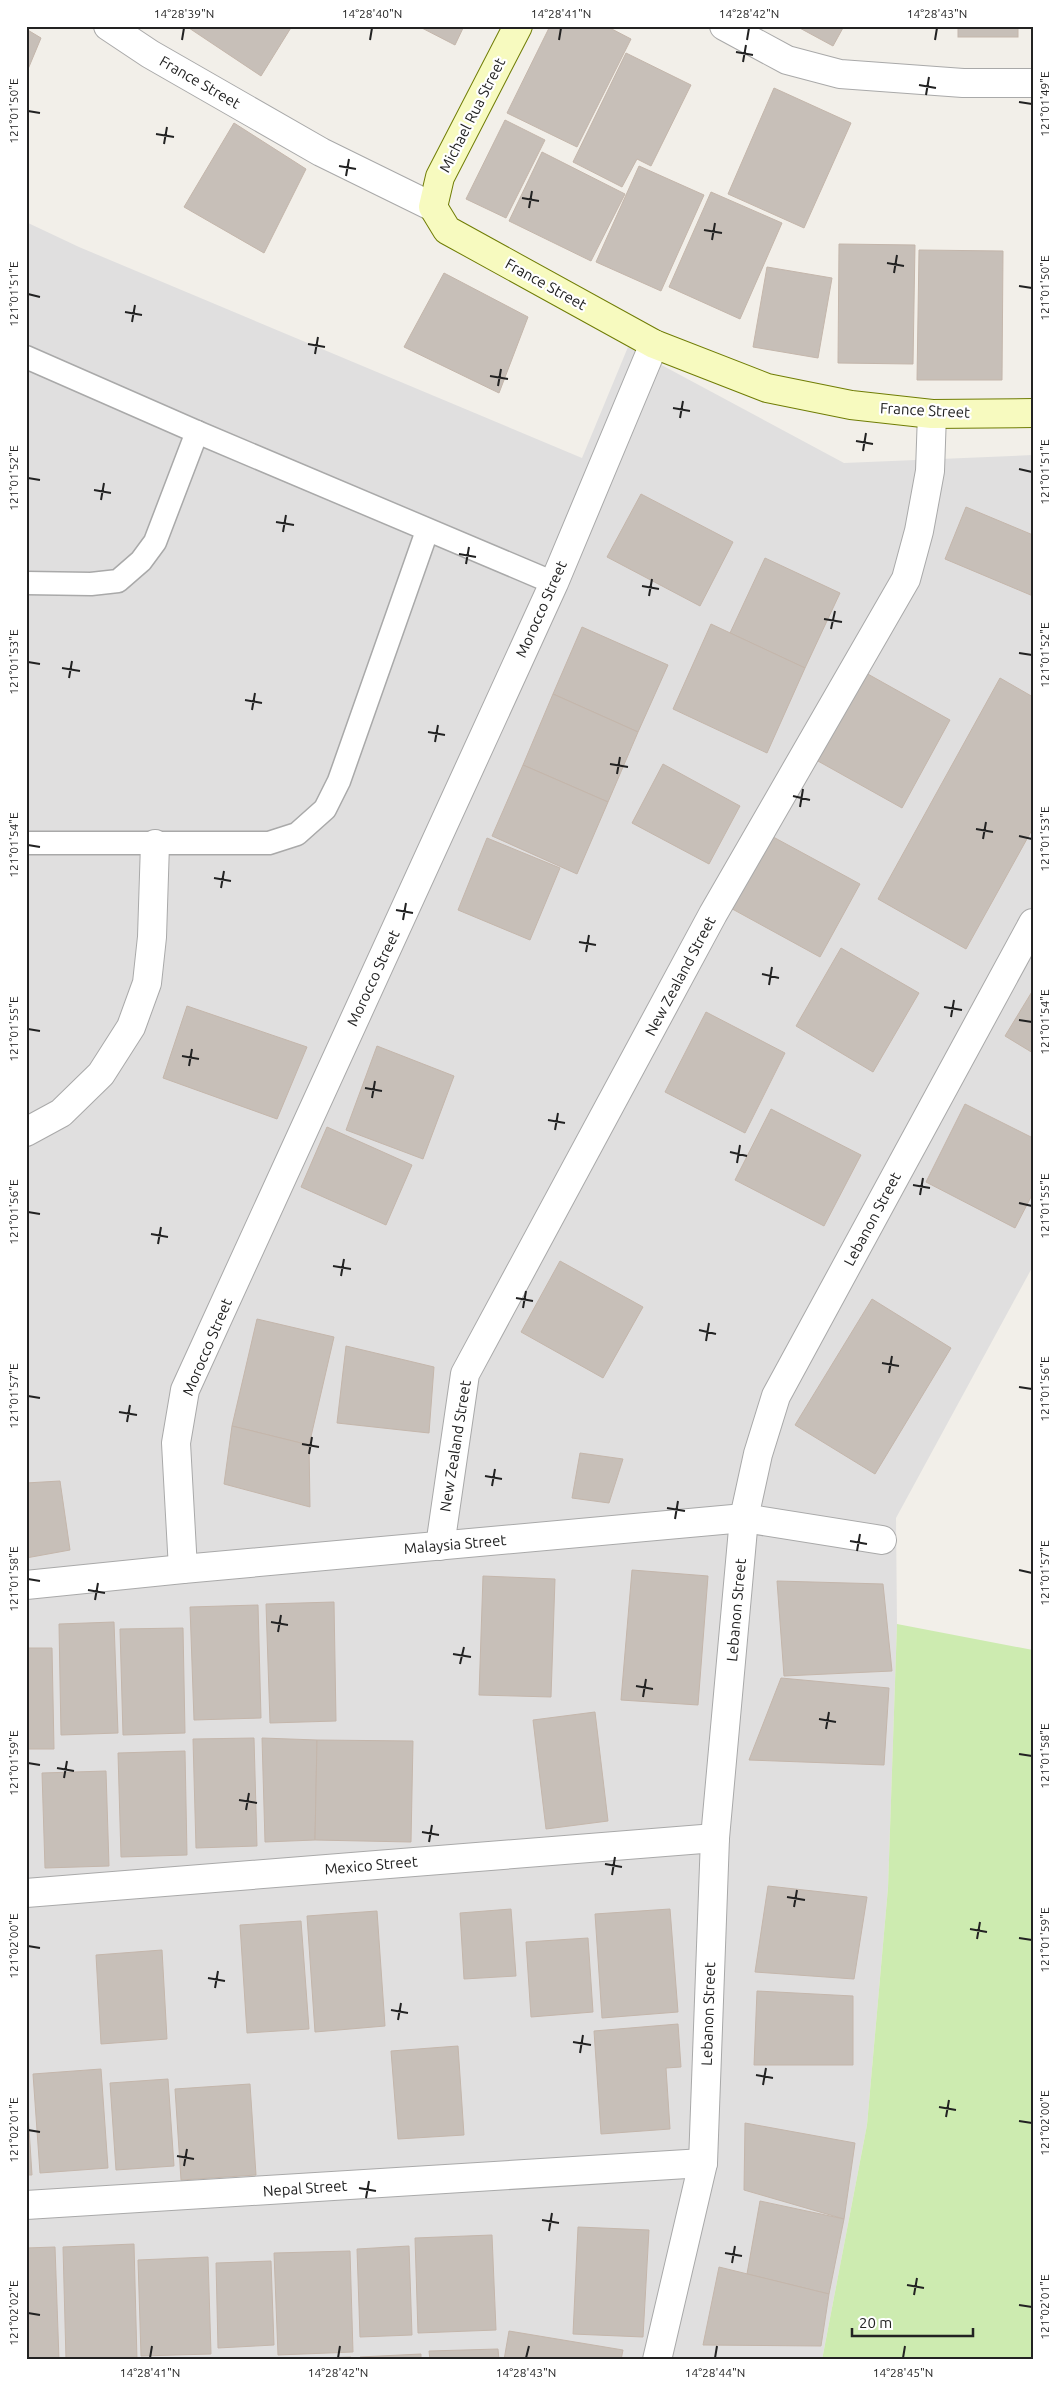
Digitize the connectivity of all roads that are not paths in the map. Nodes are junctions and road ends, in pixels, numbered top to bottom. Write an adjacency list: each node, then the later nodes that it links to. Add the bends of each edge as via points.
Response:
1 (518, 26): 5 (main road, Michael Rua Street, via 440,177)
2 (724, 26): 4 (street, via 787,60 840,74 963,83)
3 (113, 28): 5 (street, France Street, via 150,54 321,152)
4 (1033, 83)
5 (433, 206): 6 (main road, France Street, via 447,230)
6 (654, 344): 9 (main road, France Street, via 767,388 851,405); 13 (street, Morocco Street)
7 (26, 357): 10 (lane)
8 (1033, 412): 9 (main road, France Street)
9 (932, 414): 20 (street, New Zealand Street, via 930,471 906,579 713,914 465,1374)
10 (197, 432): 11 (lane); 12 (lane, via 155,542 142,562 118,581)
11 (427, 530): 13 (lane); 15 (lane, via 339,781 325,808 298,834 270,843)
12 (26, 583)
13 (554, 583): 21 (street, Morocco Street, via 185,1390 176,1443)
14 (26, 842): 15 (lane)
15 (155, 844): 17 (street, via 147,983 131,1027 101,1074 60,1113)
16 (1033, 923): 18 (street, Lebanon Street, via 776,1396 758,1454)
17 (26, 1132)
18 (744, 1518): 19 (street, Malaysia Street); 20 (street, Malaysia Street); 23 (street, Lebanon Street)
19 (882, 1540)
20 (440, 1546): 21 (street, Malaysia Street)
21 (183, 1569): 22 (street, Malaysia Street)
22 (26, 1585)
23 (715, 1838): 24 (street, Mexico Street); 25 (street, Lebanon Street)
24 (26, 1893)
25 (703, 2163): 26 (street, Nepal Street); 27 (street, Lebanon Street)
26 (26, 2205)
27 (657, 2360)

